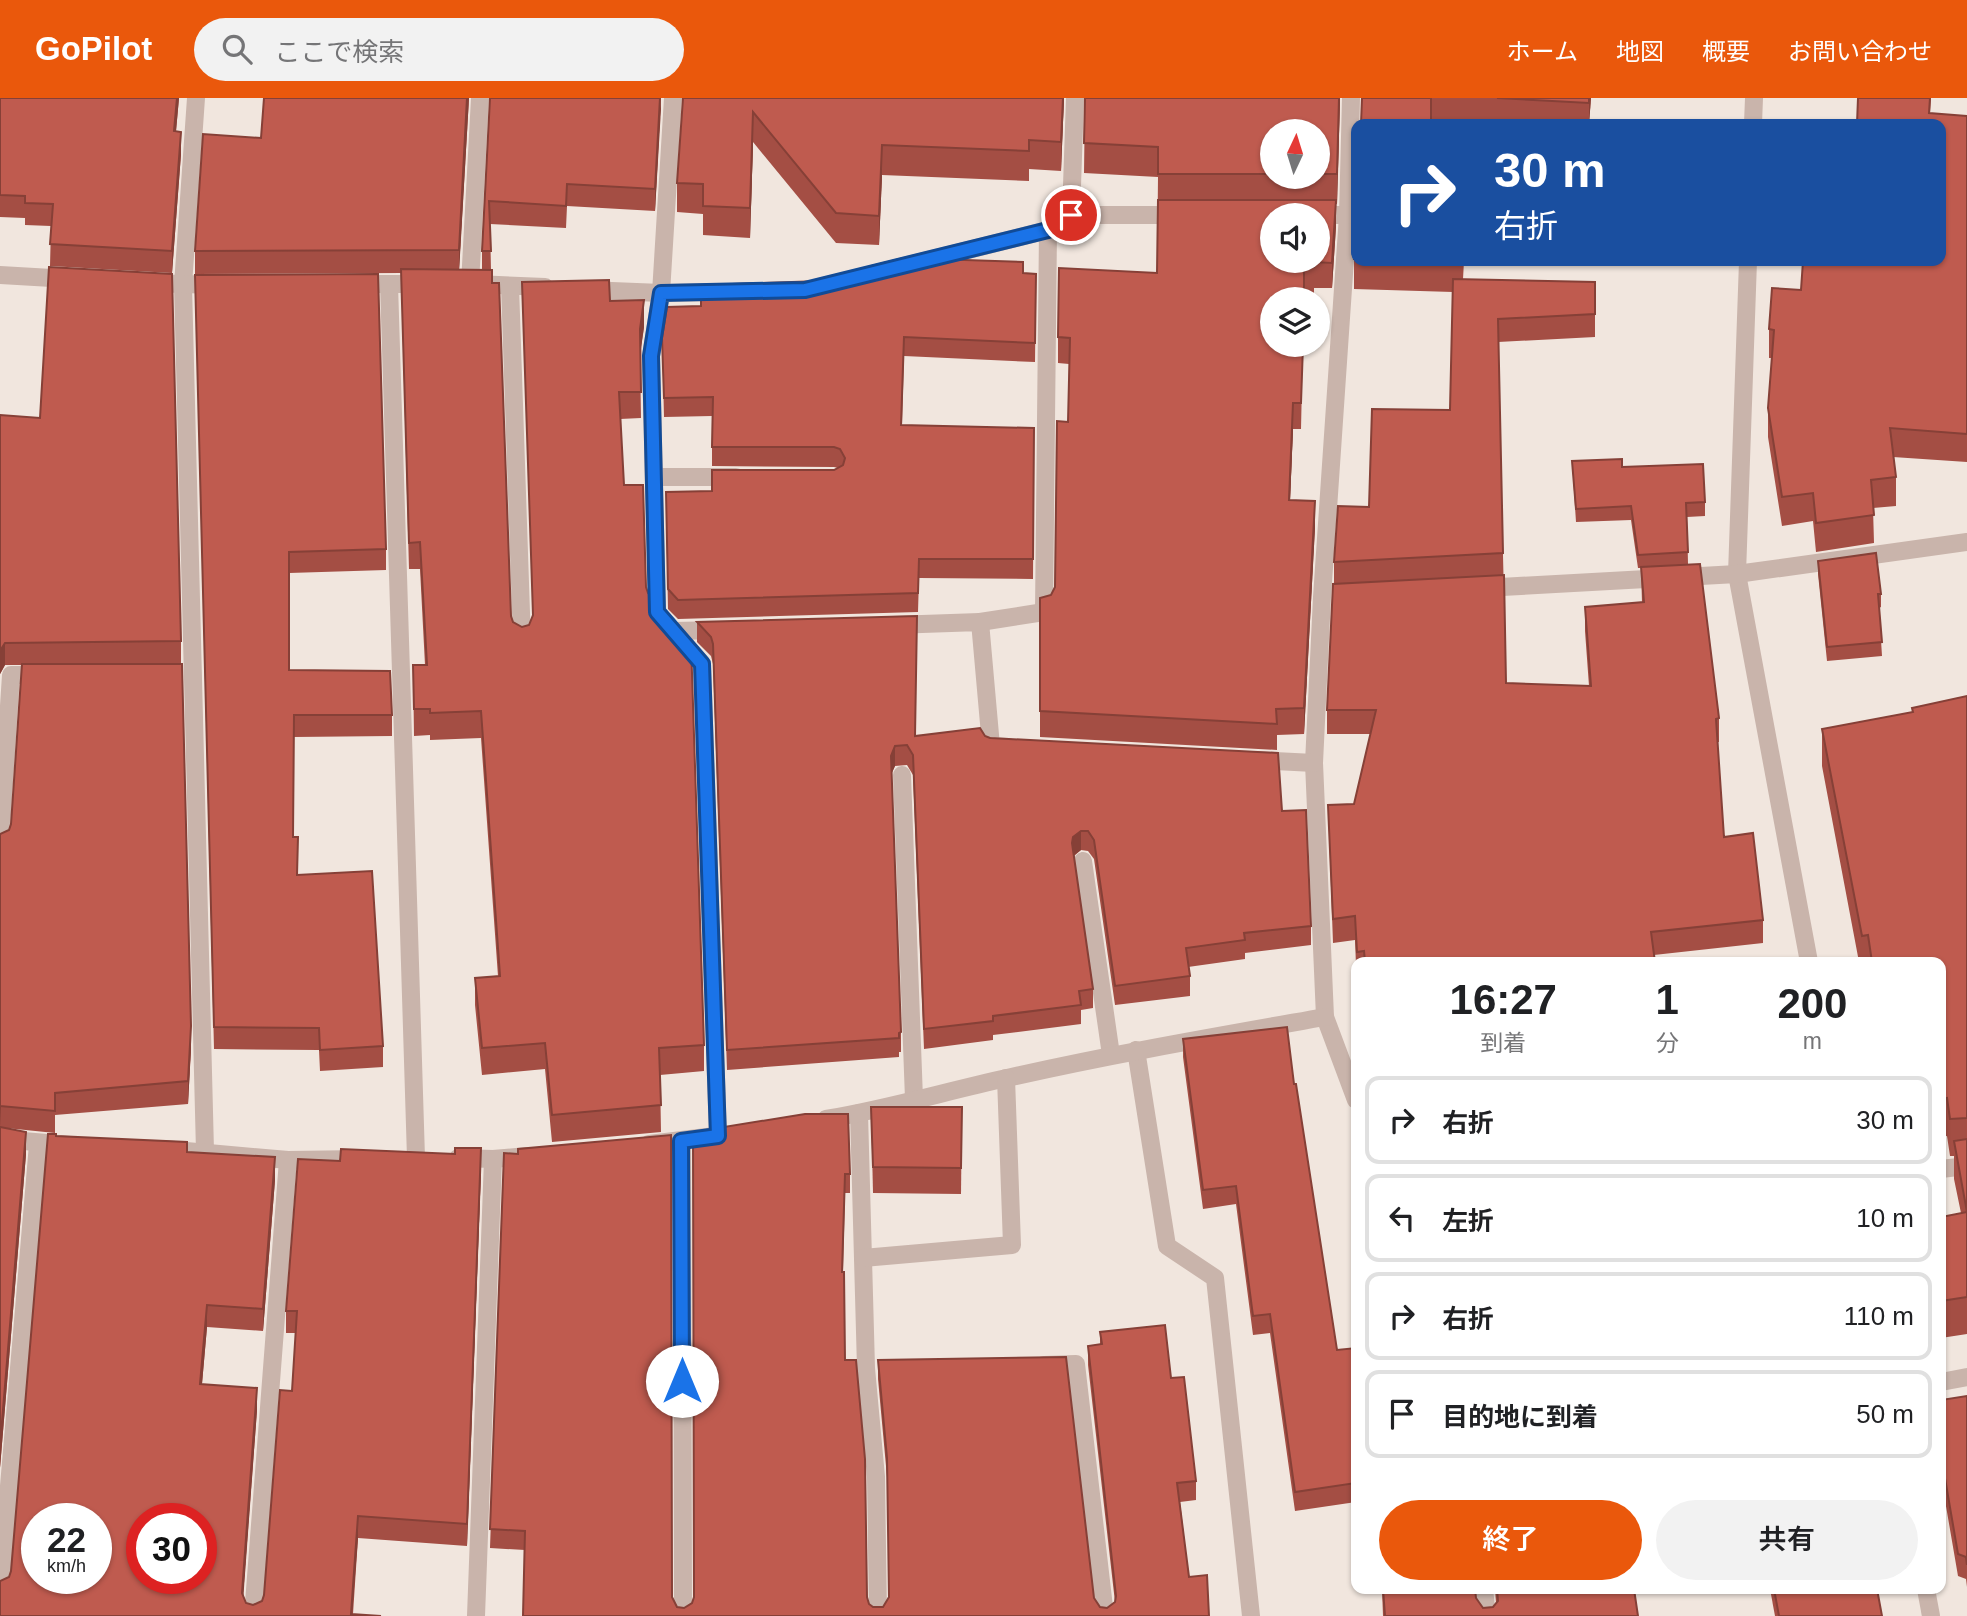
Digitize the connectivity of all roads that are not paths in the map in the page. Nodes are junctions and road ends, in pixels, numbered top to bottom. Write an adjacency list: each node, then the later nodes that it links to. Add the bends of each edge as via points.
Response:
1 (196, 98): 20 (street)
2 (480, 98): 19 (street)
3 (673, 98): 25 (street)
4 (1074, 98): 8 (street)
5 (1351, 98): 11 (street)
6 (1754, 98): 7 (street)
7 (1753, 119)
8 (1071, 215): 9 (street); 12 (street)
9 (1196, 215)
10 (1330, 215): 11 (street)
11 (1348, 215): 39 (street, via 1329,596)
12 (1048, 230): 23 (street); 31 (street, via 1044,612)
13 (1748, 266): 29 (street)
14 (0, 275): 15 (street)
15 (92, 280)
16 (131, 282): 20 (street)
17 (334, 284): 18 (street)
18 (389, 284): 19 (street); 61 (street, via 423,1158)
19 (456, 284): 22 (street)
20 (183, 285): 21 (street); 58 (street, via 186,675)
21 (238, 285)
22 (510, 286): 25 (street); 35 (street)
23 (805, 290)
24 (740, 292): 25 (street)
25 (661, 293): 26 (street, via 651,356)
26 (654, 477): 27 (street); 34 (street, via 657,612)
27 (751, 477)
28 (1967, 542): 29 (street)
29 (1737, 574): 30 (street); 43 (street)
30 (1462, 589)
31 (980, 622): 32 (street); 37 (street, via 991,746)
32 (882, 625)
33 (743, 629): 34 (street)
34 (673, 631): 53 (street, via 702,664 725,1135)
35 (522, 642)
36 (53, 675): 41 (street, via 11,675)
37 (1032, 748)
38 (1234, 759): 39 (street)
39 (1314, 763): 44 (street)
40 (902, 775): 49 (street)
41 (0, 845)
42 (1083, 860): 46 (street)
43 (1808, 957)
44 (1325, 1017): 45 (street); 48 (street)
45 (1136, 1050): 46 (street); 77 (street, via 1167,1246 1215,1278)
46 (1111, 1055): 47 (street)
47 (1006, 1078): 49 (street); 65 (street, via 1012,1245)
48 (1351, 1087)
49 (914, 1099): 50 (street)
50 (859, 1113): 51 (street); 65 (street)
51 (808, 1122)
52 (0, 1139): 54 (street)
53 (681, 1141): 56 (street); 74 (street)
54 (38, 1144): 55 (street); 69 (street)
55 (94, 1146)
56 (628, 1146)
57 (149, 1149): 58 (street)
58 (205, 1151): 62 (street)
59 (547, 1154): 61 (street)
60 (378, 1158): 62 (street)
61 (493, 1159): 73 (street)
62 (288, 1160): 72 (street)
63 (1967, 1166): 64 (street)
64 (1946, 1168)
65 (863, 1258): 75 (street, via 872,1368)
66 (1023, 1365): 76 (street, via 1076,1364)
67 (1967, 1377): 68 (street)
68 (1946, 1381)
69 (0, 1592)
70 (1485, 1594): 78 (street)
71 (1927, 1594): 79 (street)
72 (253, 1616)
73 (476, 1616)
74 (683, 1616)
75 (878, 1616)
76 (1105, 1616)
77 (1251, 1616)
78 (1488, 1616)
79 (1931, 1616)

